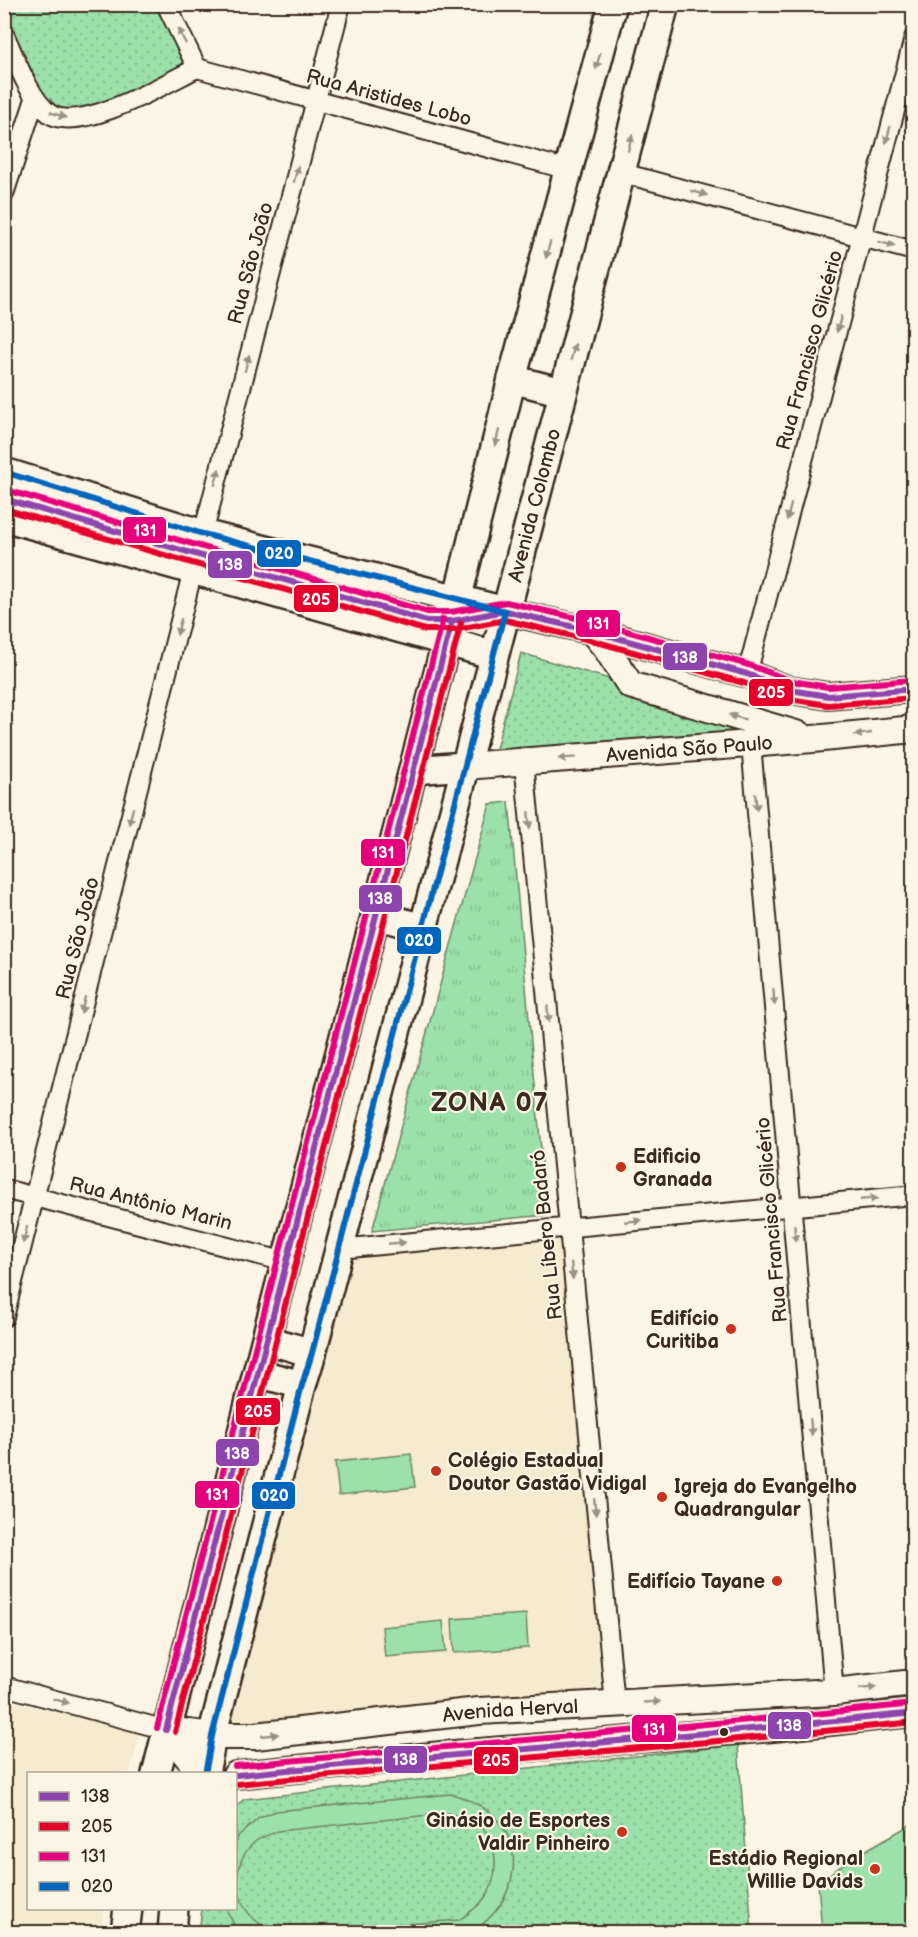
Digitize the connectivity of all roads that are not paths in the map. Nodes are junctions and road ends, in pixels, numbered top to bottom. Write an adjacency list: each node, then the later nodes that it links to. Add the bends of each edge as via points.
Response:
1 (166, 4): 7 (street, one-way to 1)
2 (341, 4): 9 (street, Rua São João)
3 (613, 4): 10 (main road, one-way to 10)
4 (665, 4): 11 (main road, Avenida Colombo, one-way to 4)
5 (4, 34): 8 (street)
6 (914, 38): 13 (street, Rua Francisco Glicério, one-way to 13)
7 (197, 68): 8 (street, one-way to 7, via 51,115 72,119 91,116); 9 (street, Rua Aristides Lobo)
8 (35, 99): 12 (street)
9 (316, 101): 10 (street, Rua Aristides Lobo); 19 (street, Rua São João, one-way to 9)
10 (569, 170): 15 (main road, one-way to 15)
11 (622, 173): 13 (street, one-way to 13); 16 (main road, Avenida Colombo, one-way to 11)
12 (4, 194)
13 (861, 237): 14 (street, one-way to 14); 26 (street, Rua Francisco Glicério, one-way to 26)
14 (914, 251)
15 (512, 379): 16 (main road); 21 (main road, one-way to 21)
16 (562, 392): 22 (main road, Avenida Colombo)
17 (4, 472): 19 (main road)
18 (4, 517): 20 (main road)
19 (202, 534): 21 (main road)
20 (193, 570): 24 (main road); 38 (street, Rua São João, one-way to 38)
21 (457, 600): 22 (main road); 24 (main road)
22 (505, 611): 23 (main road); 25 (main road, Avenida Colombo)
23 (592, 631): 26 (main road); 29 (main road, one-way to 23, via 630,685)
24 (446, 641): 25 (main road); 33 (main road)
25 (494, 655): 32 (main road, Avenida Colombo)
26 (747, 674): 27 (main road, via 790,690 828,696)
27 (914, 689)
28 (914, 729): 29 (main road, Avenida São Paulo, one-way to 29)
29 (813, 739): 30 (main road, Avenida São Paulo)
30 (751, 744): 31 (main road, Avenida São Paulo, one-way to 31); 39 (street, Rua Francisco Glicério, one-way to 39)
31 (524, 762): 32 (main road, Avenida São Paulo); 40 (street, Rua Líbero Badaró, one-way to 40)
32 (465, 766): 33 (main road); 35 (main road, Avenida Colombo)
33 (413, 770): 34 (main road)
34 (376, 915): 35 (main road); 42 (main road)
35 (423, 928): 41 (main road, Avenida Colombo)
36 (4, 1189): 38 (street, Rua Antônio Marin)
37 (914, 1195): 39 (street, one-way to 37)
38 (35, 1197): 42 (street, Rua Antônio Marin); 43 (street, Rua São João, one-way to 43)
39 (792, 1206): 40 (street, one-way to 39); 50 (street, Rua Francisco Glicério, one-way to 50)
40 (568, 1227): 41 (street, one-way to 40); 51 (street, Rua Líbero Badaró, one-way to 51)
41 (339, 1249): 45 (main road, Avenida Colombo)
42 (286, 1262): 44 (main road)
43 (4, 1317)
44 (267, 1340): 45 (main road); 46 (main road)
45 (312, 1353): 47 (main road, Avenida Colombo)
46 (257, 1373): 47 (main road); 54 (main road)
47 (302, 1385): 55 (main road, Avenida Colombo)
48 (914, 1683): 50 (main road, Avenida Herval, one-way to 48)
49 (4, 1686): 54 (street, one-way to 54)
50 (834, 1692): 51 (main road, Avenida Herval, one-way to 50)
51 (615, 1704): 52 (main road, Avenida Herval)
52 (479, 1711): 55 (main road, Avenida Herval, one-way to 52, via 255,1736); 56 (main road)
53 (914, 1713): 56 (main road, Avenida Herval)
54 (166, 1730): 55 (main road, Avenida Herval); 57 (main road); 58 (main road)
55 (212, 1736): 59 (main road, Avenida Colombo)
56 (442, 1755): 60 (main road, Avenida Herval)
57 (156, 1772)
58 (202, 1772)
59 (203, 1772)
60 (237, 1775)
61 (128, 1910): 63 (main road)
62 (174, 1910): 64 (main road)
63 (125, 1932)
64 (172, 1932)

